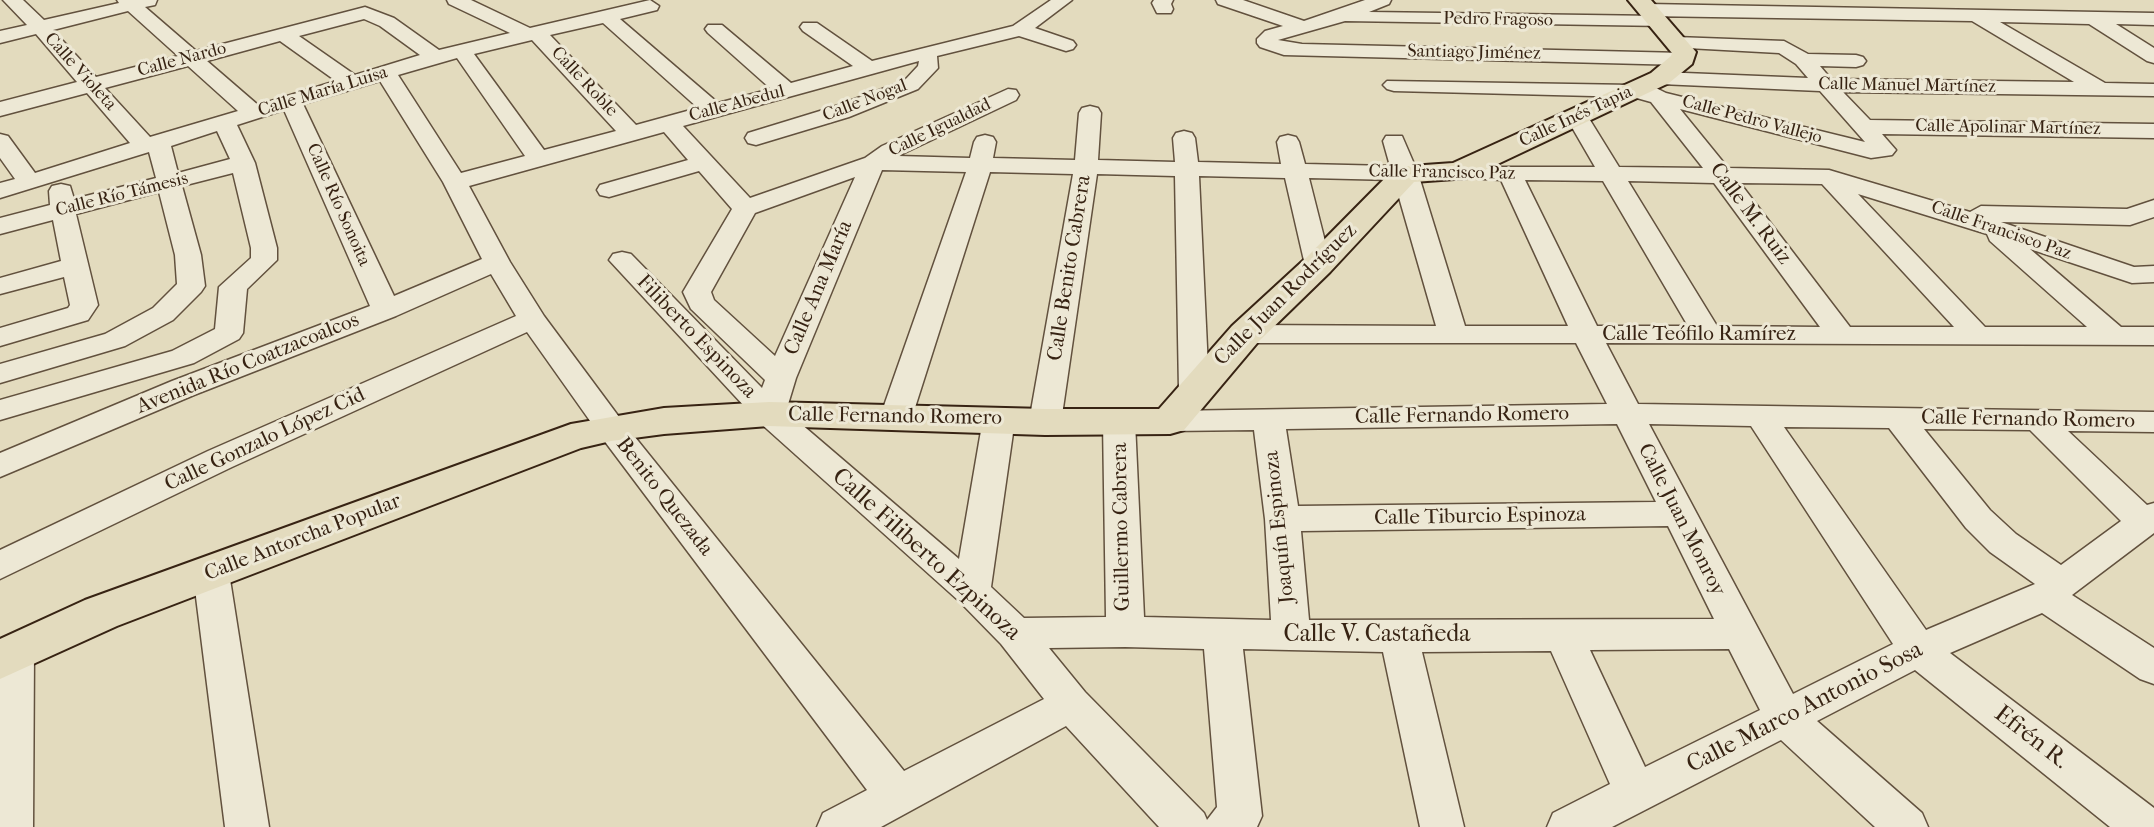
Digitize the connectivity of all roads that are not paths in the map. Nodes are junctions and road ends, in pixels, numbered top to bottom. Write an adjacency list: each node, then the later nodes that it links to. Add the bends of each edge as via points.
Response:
1 (12, 0): 17 (street, Calle Violeta)
2 (153, 0): 7 (street)
3 (456, 0): 21 (street)
4 (1063, 0): 20 (street)
5 (1225, 0): 16 (street)
6 (1859, 0): 12 (street)
7 (129, 3): 17 (street); 31 (street)
8 (650, 6): 13 (street, Calle María Luisa)
9 (1358, 6): 10 (street, Pedro Fragoso); 16 (street, Pedro Fragoso)
10 (1648, 11): 12 (street, Pedro Fragoso); 27 (main road)
11 (2097, 12): 14 (street, Pedro Fragoso); 15 (street, Pedro Fragoso); 30 (street)
12 (1877, 14): 14 (street, Pedro Fragoso)
13 (606, 16): 21 (street, Calle María Luisa); 49 (street)
14 (1975, 16): 42 (street)
15 (2154, 19)
16 (1301, 26): 24 (street, Pedro Fragoso, via 1272,35)
17 (40, 27): 23 (street); 37 (street, Calle Violeta)
18 (810, 27): 34 (street)
19 (715, 29): 44 (street)
20 (1020, 30): 25 (street); 28 (street, Calle Abedul)
21 (531, 33): 26 (street, Calle María Luisa); 59 (street, Calle Roble)
22 (282, 34): 29 (street, Calle Nardo, via 365,13 387,22); 31 (street, Calle Nardo); 36 (street)
23 (0, 37)
24 (1267, 43): 27 (street, Santiago Jiménez, via 1302,50)
25 (1066, 45)
26 (462, 51): 29 (street, Calle María Luisa); 68 (street)
27 (1681, 52): 32 (street, Santiago Jiménez, via 1784,47); 40 (main road, Calle Inés Tapia)
28 (925, 53): 34 (street, Calle Abedul); 57 (street, Calle Nogal, via 928,68 911,85)
29 (435, 57): 35 (street, Calle María Luisa)
30 (2154, 57)
31 (191, 58): 37 (street, Calle Nardo); 50 (street)
32 (1803, 60): 33 (street); 39 (street)
33 (1856, 61)
34 (870, 69): 44 (street, Calle Abedul)
35 (386, 73): 36 (street, Calle María Luisa); 83 (street, Benito Quezada)
36 (352, 82): 46 (street, Calle María Luisa)
37 (92, 84): 48 (street, Calle Nardo); 65 (street, Calle Violeta)
38 (1394, 85): 40 (street)
39 (1823, 85): 40 (street, Calle Manuel Martínez); 41 (street, Calle Manuel Martínez); 55 (street)
40 (1649, 88): 52 (main road, Calle Inés Tapia); 55 (street, Calle Pedro Vallejo, via 1871,151 1884,149); 80 (street, Calle M. Ruiz)
41 (2038, 88): 42 (street, Calle Manuel Martínez); 56 (street)
42 (2100, 88): 43 (street, Calle Manuel Martínez)
43 (2154, 90)
44 (787, 91): 47 (street, Calle Abedul)
45 (1008, 95): 71 (street, Calle Igualdad)
46 (291, 101): 50 (street, Calle María Luisa); 100 (street, Calle Río Sonoita)
47 (744, 104): 49 (street, Calle Abedul); 57 (street)
48 (0, 109)
49 (714, 111): 54 (street, Calle Abedul)
50 (254, 113): 53 (street, Calle María Luisa)
51 (1090, 113): 72 (street, Calle Benito Cabrera)
52 (1577, 117): 76 (main road, Calle Inés Tapia); 79 (street)
53 (224, 122): 65 (street, Calle María Luisa); 69 (street)
54 (668, 123): 59 (street, Calle Abedul); 70 (street)
55 (1862, 127): 56 (street, Calle Apolinar Martínez)
56 (2093, 129): 58 (street, Calle Apolinar Martínez)
57 (780, 131): 60 (street, Calle Nogal)
58 (2154, 131)
59 (631, 133): 68 (street, Calle Abedul)
60 (756, 138)
61 (1184, 138): 73 (street)
62 (0, 141): 82 (street)
63 (1394, 141): 77 (street)
64 (1289, 142): 74 (street)
65 (151, 144): 75 (street, Calle María Luisa); 84 (street)
66 (983, 154): 71 (street, Calle Francisco Paz); 72 (street, Calle Francisco Paz); 118 (street)
67 (1810, 155): 81 (street)
68 (538, 158): 83 (street, Calle Abedul)
69 (243, 163): 84 (street, Calle Río Támesis); 114 (street, via 264,260 233,288 229,333 183,357)
70 (702, 163): 85 (street); 87 (street)
71 (873, 163): 87 (street, Calle Francisco Paz); 112 (street, Calle Ana María)
72 (1086, 166): 73 (street, Calle Francisco Paz); 124 (street, Calle Benito Cabrera)
73 (1187, 167): 74 (street, Calle Francisco Paz); 113 (street)
74 (1293, 169): 77 (street, Calle Francisco Paz); 95 (street)
75 (60, 172): 82 (street, Calle María Luisa); 89 (street)
76 (1458, 172): 77 (main road, Calle Francisco Paz); 78 (street, Calle Francisco Paz)
77 (1406, 173): 95 (main road, Calle Juan Rodríguez); 103 (street)
78 (1510, 173): 79 (street, Calle Francisco Paz); 104 (street, Calle Juan Monroy)
79 (1611, 174): 80 (street, Calle Francisco Paz); 105 (street)
80 (1721, 175): 81 (street, Calle Francisco Paz); 106 (street, Calle M. Ruiz)
81 (1829, 177): 90 (street, Calle Francisco Paz); 107 (street)
82 (29, 182): 86 (street, Calle María Luisa)
83 (455, 182): 94 (street, Benito Quezada)
84 (169, 183): 89 (street, Calle Río Támesis); 111 (street, via 188,255 191,286 163,314 115,340)
85 (609, 190)
86 (0, 191)
87 (745, 208): 112 (street, via 697,292 701,303)
88 (2154, 208): 90 (street, via 2130,217)
89 (62, 210): 91 (street, Calle Río Támesis); 96 (street)
90 (1952, 214): 92 (street, Calle Francisco Paz)
91 (0, 226)
92 (1988, 226): 97 (street, Calle Francisco Paz); 108 (street)
93 (622, 260): 116 (street, Filiberto Espinoza)
94 (497, 262): 100 (street, Avenida Río Coatzacoalcos); 101 (street, Benito Quezada)
95 (1318, 265): 102 (main road, Calle Juan Rodríguez)
96 (75, 266): 98 (street); 110 (street, via 84,305 78,314)
97 (2143, 274): 99 (street)
98 (0, 286)
99 (2154, 295)
100 (386, 310): 128 (street, Avenida Río Coatzacoalcos, via 183,388)
101 (532, 319): 127 (street, Benito Quezada); 132 (street, Calle Gonzalo López Cid, via 220,459)
102 (1245, 334): 103 (street, Calle Teófilo Ramírez); 113 (main road, Calle Juan Rodríguez)
103 (1453, 334): 104 (street, Calle Teófilo Ramírez)
104 (1586, 334): 105 (street, Calle Teófilo Ramírez); 115 (street, Calle Juan Monroy)
105 (1708, 335): 106 (street, Calle Teófilo Ramírez)
106 (1841, 335): 107 (street, Calle Teófilo Ramírez)
107 (1977, 335): 108 (street, Calle Teófilo Ramírez)
108 (2113, 335): 109 (street, Calle Teófilo Ramírez)
109 (2154, 336)
110 (0, 337)
111 (0, 374)
112 (782, 377): 116 (street, Calle Ana María)
113 (1194, 390): 123 (main road, Calle Juan Rodríguez)
114 (0, 410)
115 (1627, 414): 117 (street, Calle Fernando Romero); 121 (street, Calle Fernando Romero); 129 (street, Calle Juan Monroy)
116 (769, 415): 118 (main road, Calle Fernando Romero); 127 (main road, Calle Fernando Romero); 135 (street, Calle Filiberto Ezpinoza)
117 (1760, 415): 119 (street, Calle Fernando Romero); 143 (street, Efrén R.)
118 (896, 417): 120 (main road, Calle Fernando Romero)
119 (1897, 417): 122 (street, Calle Fernando Romero); 134 (street, via 1986,527)
120 (999, 419): 124 (main road, Calle Fernando Romero); 135 (street)
121 (1269, 419): 123 (street, Calle Fernando Romero); 131 (street, Joaquín Espinoza)
122 (2037, 419): 126 (street, Calle Fernando Romero); 130 (street)
123 (1170, 421): 125 (main road, Calle Fernando Romero)
124 (1045, 422): 125 (main road, Calle Fernando Romero)
125 (1119, 422): 136 (street, Guillermo Cabrera)
126 (2154, 422)
127 (611, 428): 133 (main road, Calle Antorcha Popular, via 571,437); 149 (street, Benito Quezada)
128 (0, 466)
129 (1678, 514): 131 (street, Calle Tiburcio Espinoza); 139 (street, Calle Juan Monroy)
130 (2149, 518): 134 (street, Calle Marco Antonio Sosa)
131 (1282, 519): 140 (street, Joaquín Espinoza)
132 (0, 566)
133 (211, 573): 144 (main road, Calle Antorcha Popular, via 101,613); 151 (street)
134 (2054, 590): 143 (street, Calle Marco Antonio Sosa); 145 (street)
135 (972, 591): 137 (street, Calle Filiberto Ezpinoza)
136 (1125, 632): 137 (street, Calle V. Castañeda); 138 (street, Calle V. Castañeda)
137 (1015, 633): 146 (street, Calle Filiberto Ezpinoza)
138 (1222, 634): 140 (street, Calle V. Castañeda); 154 (street, via 1240,816)
139 (1739, 634): 141 (street, Calle V. Castañeda); 147 (street, Calle Juan Monroy)
140 (1291, 635): 142 (street, Calle V. Castañeda)
141 (1563, 635): 142 (street, Calle V. Castañeda); 148 (street)
142 (1399, 636): 155 (street)
143 (1919, 650): 147 (street, Calle Marco Antonio Sosa); 158 (street, Efrén R.)
144 (7, 656): 150 (street)
145 (2154, 668)
146 (1071, 704): 149 (street); 153 (street, Calle Filiberto Ezpinoza)
147 (1784, 718): 148 (street, Calle Marco Antonio Sosa); 157 (street, Calle Juan Monroy)
148 (1636, 793): 156 (street, Calle Marco Antonio Sosa)
149 (897, 796): 152 (street)
150 (10, 827)
151 (247, 827)
152 (839, 827)
153 (1188, 827)
154 (1226, 827)
155 (1442, 827)
156 (1569, 827)
157 (1906, 827)
158 (2144, 827)

